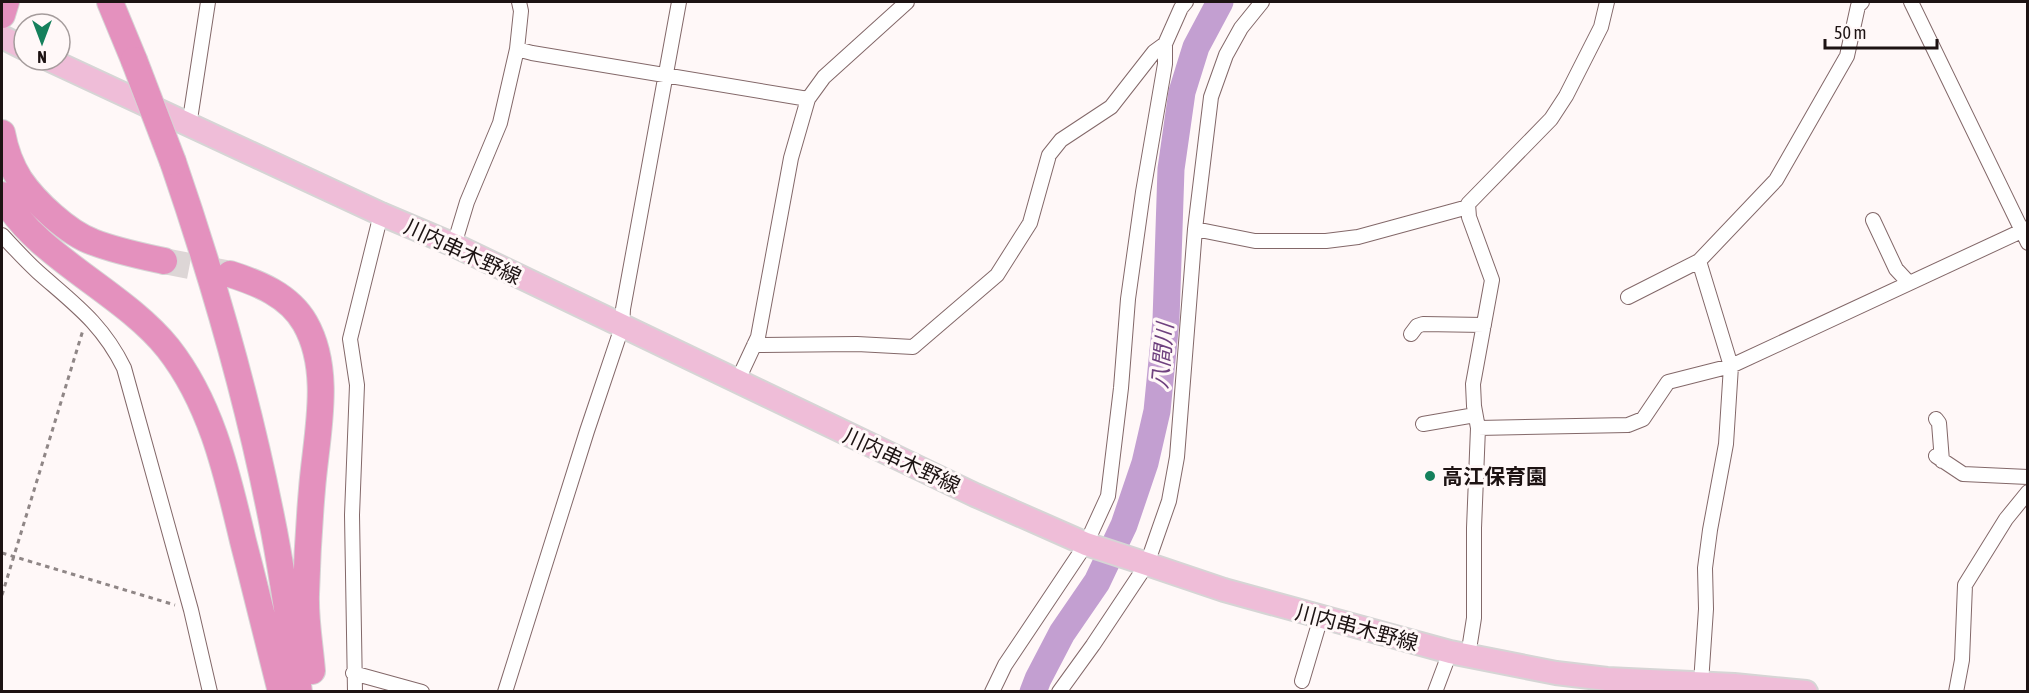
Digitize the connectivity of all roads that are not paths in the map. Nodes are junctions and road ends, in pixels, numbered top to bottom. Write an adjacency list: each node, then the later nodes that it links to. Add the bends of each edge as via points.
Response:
1 (6, 2): 12 (highway)
2 (110, 2): 54 (highway, bridge, via 173,162 221,308 255,440)
3 (208, 2): 18 (street)
4 (519, 2): 14 (street)
5 (679, 2): 16 (street)
6 (907, 2): 17 (street, via 824,77)
7 (1186, 2): 13 (street)
8 (1262, 2): 24 (street, via 1226,55 1211,97)
9 (1607, 2): 21 (street, via 1601,27 1551,119)
10 (1862, 2): 29 (street, via 1847,56 1776,180)
11 (1911, 2): 25 (street)
12 (2, 15)
13 (1165, 44): 36 (street, via 1154,52 1111,107 1061,140 1049,155 1030,223 997,275 913,347); 44 (street, via 1128,299 1108,496)
14 (517, 49): 16 (street); 27 (street, via 500,123 467,202)
15 (72, 70): 18 (main road, 川内串木野線)
16 (666, 75): 17 (street); 34 (street)
17 (808, 99): 36 (street, via 791,158)
18 (189, 126): 22 (main road, 川内串木野線)
19 (2, 133): 28 (highway, via 20,180 43,207 67,226 91,242)
20 (2, 195): 53 (highway, via 26,227 61,258 141,318 168,349 192,387 223,460)
21 (1468, 207): 24 (street, via 1358,237 1326,241 1255,241); 33 (street, via 1492,280)
22 (381, 214): 27 (main road, 川内串木野線); 48 (street, via 350,339 357,385 352,515)
23 (1873, 220): 31 (street, via 1896,269)
24 (1195, 229): 45 (street, via 1177,457 1169,501)
25 (2026, 234): 31 (street)
26 (2, 235): 52 (street, via 88,315 124,368)
27 (454, 245): 34 (main road, 川内串木野線)
28 (164, 261)
29 (1699, 261): 32 (street); 37 (street)
30 (230, 274): 55 (highway, via 280,295 304,321 316,352 320,415 306,596)
31 (1909, 283): 37 (street)
32 (1628, 297)
33 (1484, 326): 35 (street, via 1423,324); 40 (street, via 1473,384)
34 (622, 327): 38 (main road, 川内串木野線); 58 (street)
35 (1411, 334)
36 (754, 345): 38 (street)
37 (1731, 366): 40 (street, via 1668,382 1643,419 1628,425); 50 (street, via 1726,444 1705,568)
38 (737, 382): 44 (main road, 川内串木野線)
39 (1936, 419): 42 (street, via 1939,458 1963,474)
40 (1476, 421): 41 (street); 47 (street, via 1474,618)
41 (1423, 424)
42 (2028, 477)
43 (2028, 492): 63 (street, via 2006,519 1965,585 1962,660)
44 (1086, 544): 45 (main road, 川内串木野線); 59 (street, via 1005,665)
45 (1147, 564): 46 (main road, 川内串木野線); 60 (street)
46 (1321, 617): 47 (main road, 川内串木野線); 49 (street)
47 (1459, 654): 50 (main road, 川内串木野線, via 1607,679); 61 (street)
48 (353, 673): 56 (street); 57 (street)
49 (1302, 681)
50 (1701, 683): 51 (main road, 川内串木野線)
51 (1732, 688): 62 (main road, 川内串木野線)
52 (210, 692)
53 (281, 692)
54 (299, 692)
55 (314, 692)
56 (355, 692)
57 (422, 692)
58 (505, 692)
59 (992, 692)
60 (1059, 692)
61 (1435, 692)
62 (1806, 692)
63 (1956, 692)

